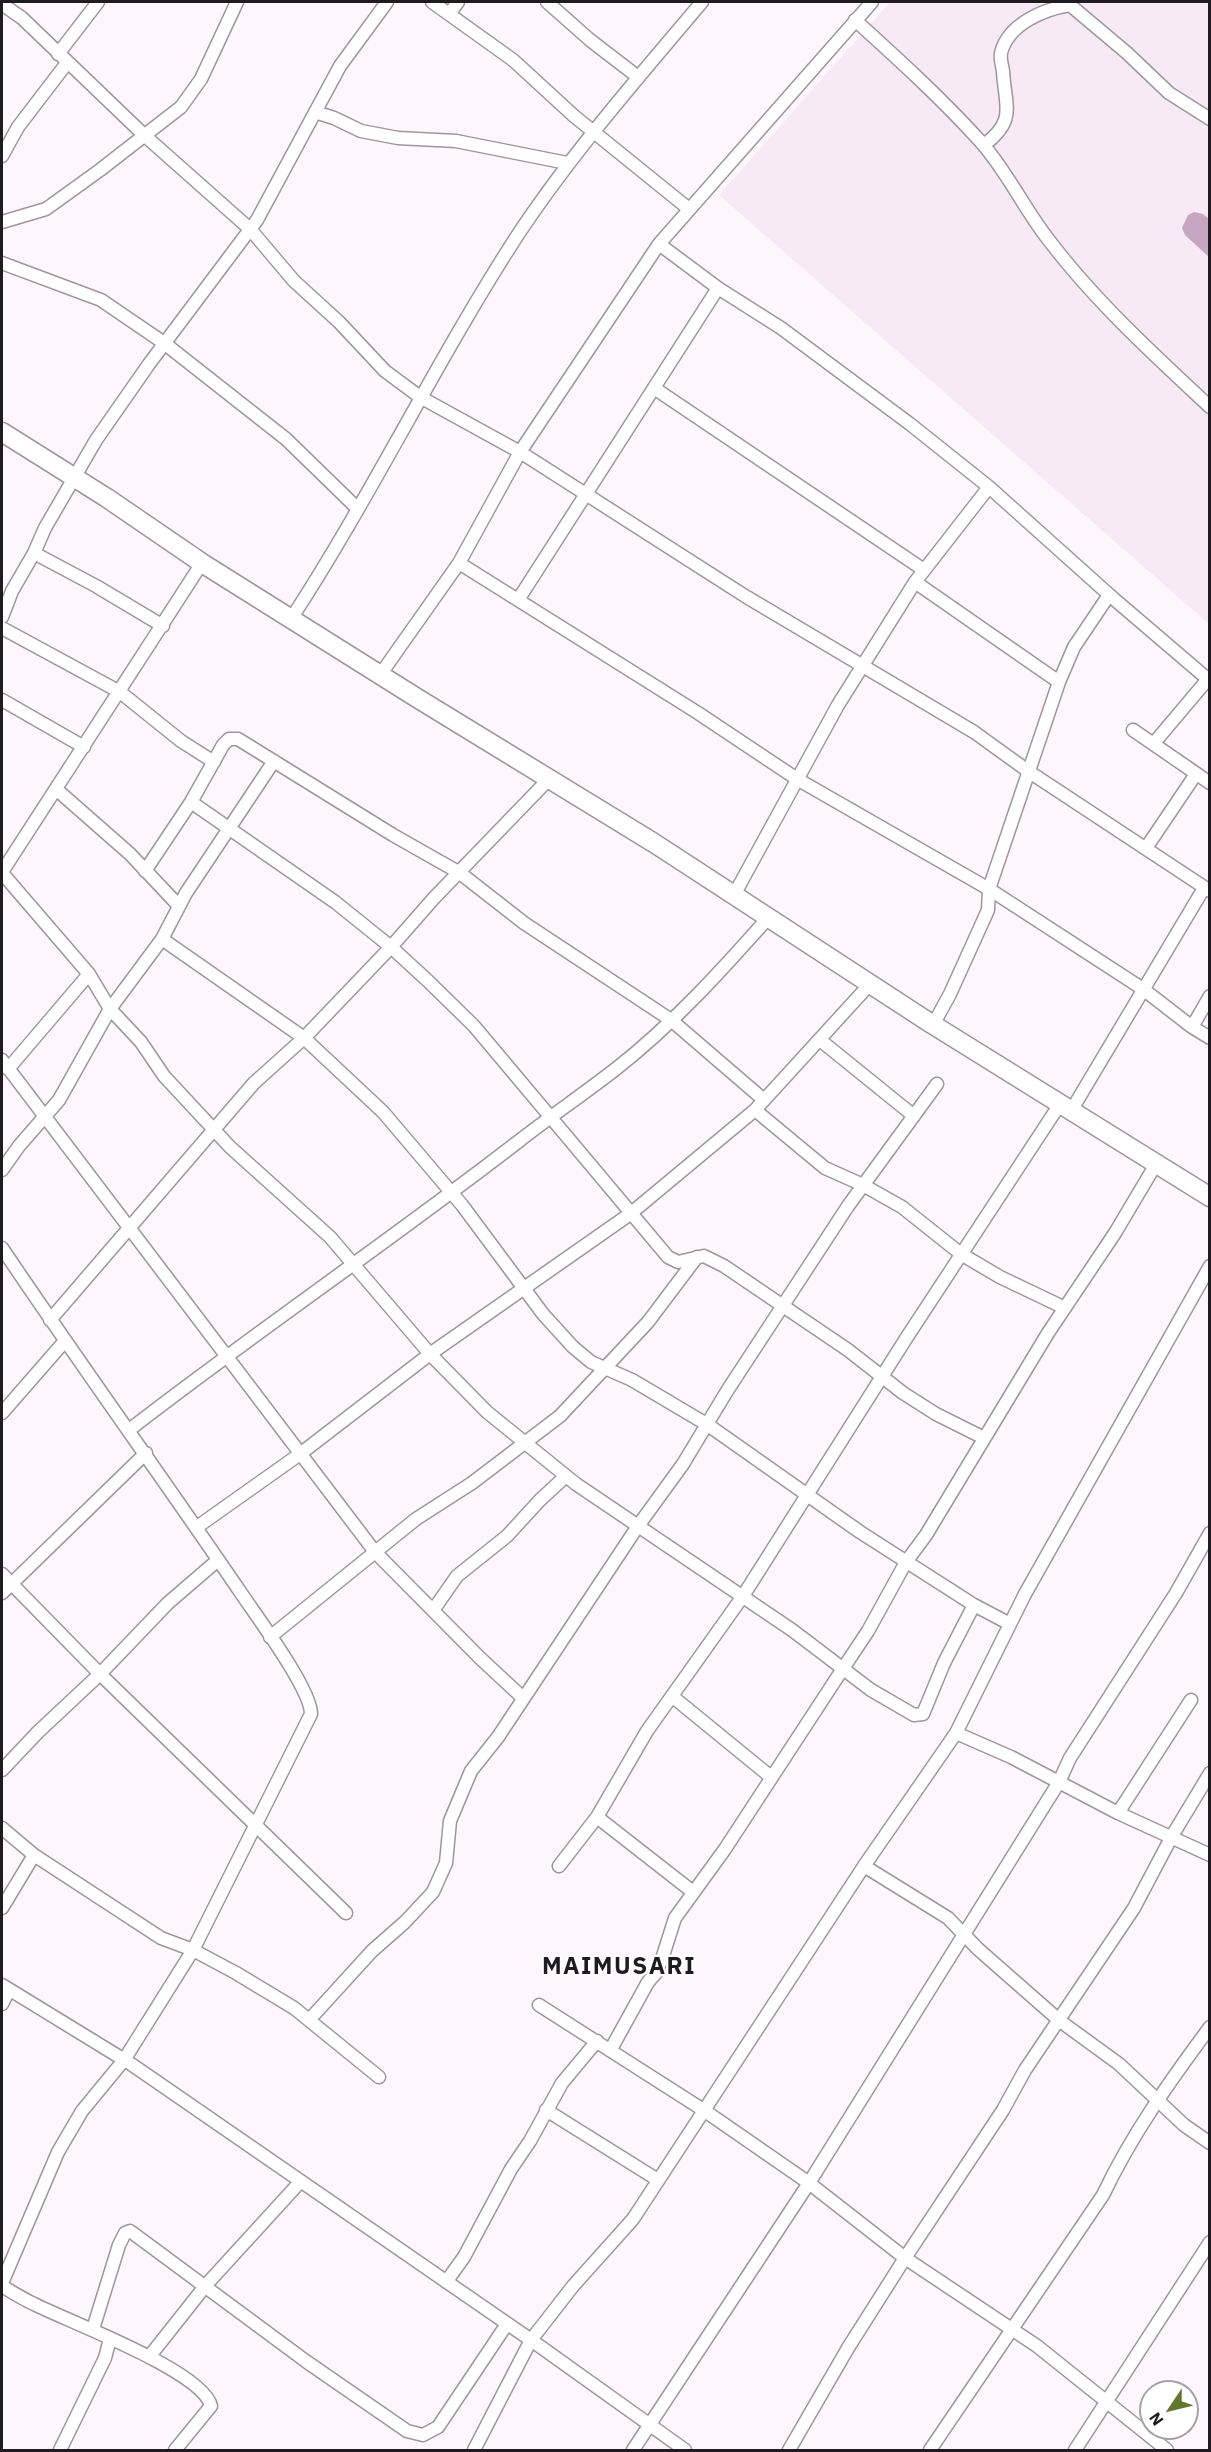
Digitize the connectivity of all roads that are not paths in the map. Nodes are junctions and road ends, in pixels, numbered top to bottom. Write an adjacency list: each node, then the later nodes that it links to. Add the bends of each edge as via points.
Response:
1 (98, 2): 12 (street)
2 (237, 2): 18 (street, via 201,79 181,107)
3 (387, 2): 15 (street, via 340,66)
4 (432, 2): 10 (street)
5 (458, 2): 10 (street)
6 (547, 2): 14 (street)
7 (702, 2): 14 (street)
8 (872, 2): 11 (street)
9 (2, 4): 12 (street)
10 (449, 14): 17 (street, via 513,60)
11 (855, 20): 19 (street, via 927,86); 22 (street)
12 (58, 54): 13 (street)
13 (67, 63): 18 (street); 20 (street)
14 (638, 77): 17 (street)
15 (315, 112): 21 (street, via 370,133 456,141); 24 (street)
16 (1209, 119): 19 (street, via 1169,93 1070,5 1049,8 1011,35 1001,53 1008,103 1004,121 998,134)
17 (595, 132): 21 (street); 22 (street)
18 (144, 135): 23 (street, via 46,209); 24 (street)
19 (984, 146): 31 (street, via 1009,177 1046,237 1079,277)
20 (2, 154)
21 (567, 163): 30 (street, via 470,310)
22 (689, 209): 25 (street)
23 (2, 222)
24 (250, 229): 28 (street); 30 (street, via 294,281 385,371)
25 (659, 244): 27 (street); 33 (street)
26 (2, 263): 28 (street, via 101,300)
27 (718, 288): 29 (street); 35 (street, via 781,328)
28 (164, 343): 34 (street); 37 (street, via 286,439)
29 (654, 388): 36 (street); 41 (street)
30 (420, 397): 33 (street); 37 (street)
31 (1209, 407)
32 (2, 432): 34 (main road)
33 (520, 452): 36 (street); 40 (street)
34 (74, 477): 38 (street); 39 (main road)
35 (990, 487): 41 (street); 43 (street)
36 (585, 495): 44 (street); 49 (street)
37 (358, 509): 46 (street)
38 (34, 553): 45 (street); 47 (street)
39 (202, 563): 46 (main road); 47 (street)
40 (459, 563): 44 (street); 50 (street)
41 (924, 570): 42 (street)
42 (915, 582): 49 (street); 52 (street)
43 (1109, 595): 51 (street); 52 (street, via 1074,647)
44 (518, 600): 63 (street)
45 (2, 617)
46 (291, 619): 50 (main road)
47 (163, 627): 53 (street)
48 (4, 633): 53 (street)
49 (863, 666): 60 (street, via 974,732); 63 (street)
50 (380, 675): 62 (main road)
51 (1209, 680): 56 (street)
52 (1059, 682): 60 (street)
53 (120, 692): 57 (street); 59 (street)
54 (2, 700): 57 (street)
55 (1133, 730): 56 (street)
56 (1154, 743): 61 (street)
57 (84, 747): 65 (street)
58 (274, 761): 59 (street, via 238,739 229,739); 67 (street); 71 (street)
59 (214, 762): 66 (street)
60 (1028, 771): 68 (street); 72 (street)
61 (1196, 774): 64 (street); 68 (street)
62 (549, 779): 71 (street); 74 (main road)
63 (797, 779): 72 (street); 74 (street)
64 (1209, 783)
65 (56, 789): 69 (street); 70 (street)
66 (191, 802): 67 (street); 70 (street)
67 (228, 829): 75 (street); 78 (street, via 335,902)
68 (1146, 848): 73 (street)
69 (3, 866): 79 (street)
70 (145, 871): 75 (street)
71 (460, 873): 78 (street); 84 (street, via 524,922)
72 (989, 889): 81 (street); 85 (street, via 988,910)
73 (1207, 890): 81 (street)
74 (734, 895): 76 (main road)
75 (179, 906): 77 (street)
76 (768, 918): 80 (main road); 84 (street)
77 (162, 939): 83 (street); 87 (street)
78 (391, 947): 87 (street); 96 (street, via 474,1026)
79 (89, 975): 83 (street); 90 (street)
80 (870, 984): 85 (main road); 89 (street)
81 (1143, 989): 86 (street); 93 (street)
82 (1209, 996): 86 (street)
83 (111, 1009): 97 (street, via 59,1100); 98 (street, via 141,1042 164,1076)
84 (671, 1020): 92 (street); 96 (street)
85 (933, 1025): 93 (main road)
86 (1191, 1027): 88 (street)
87 (304, 1038): 98 (street, via 254,1083); 102 (street, via 383,1112)
88 (1209, 1038)
89 (820, 1040): 92 (street); 95 (street)
90 (5, 1065): 97 (street)
91 (937, 1084): 95 (street)
92 (764, 1100): 94 (street)
93 (1065, 1107): 99 (main road); 107 (street)
94 (755, 1110): 101 (street, via 825,1168); 104 (street)
95 (914, 1116): 101 (street)
96 (550, 1117): 102 (street); 104 (street)
97 (44, 1118): 100 (street); 105 (street)
98 (213, 1129): 105 (street); 109 (street, via 330,1237)
99 (1156, 1164): 103 (main road); 113 (street)
100 (2, 1170)
101 (863, 1185): 107 (street, via 902,1207); 112 (street)
102 (451, 1193): 109 (street); 111 (street)
103 (1209, 1197)
104 (630, 1214): 108 (street, via 668,1257 678,1262); 111 (street)
105 (129, 1227): 114 (street); 117 (street)
106 (2, 1248): 114 (street)
107 (961, 1254): 113 (street); 119 (street)
108 (697, 1257): 112 (street, via 712,1259); 118 (street)
109 (353, 1264): 116 (street); 117 (street)
110 (1209, 1266): 141 (street)
111 (526, 1287): 116 (street); 118 (street, via 543,1314 573,1347)
112 (783, 1306): 119 (street); 121 (street)
113 (1065, 1308): 123 (street)
114 (50, 1320): 115 (street)
115 (64, 1342): 120 (street); 122 (street)
116 (430, 1354): 124 (street); 126 (street)
117 (228, 1357): 122 (street); 126 (street)
118 (606, 1369): 121 (street); 124 (street, via 560,1416)
119 (882, 1377): 123 (street, via 936,1414); 128 (street)
120 (2, 1413)
121 (708, 1425): 128 (street); 129 (street)
122 (129, 1430): 125 (street)
123 (984, 1438): 134 (street)
124 (524, 1444): 127 (street); 132 (street)
125 (146, 1453): 130 (street); 136 (street)
126 (300, 1454): 130 (street); 132 (street)
127 (566, 1476): 129 (street); 140 (street, via 507,1536 457,1576)
128 (807, 1495): 134 (street); 138 (street)
129 (638, 1526): 138 (street); 146 (street)
130 (197, 1527): 133 (street)
131 (1209, 1533): 152 (street)
132 (375, 1552): 140 (street); 142 (street)
133 (218, 1560): 142 (street); 144 (street, via 168,1603)
134 (906, 1562): 139 (street); 143 (street)
135 (2, 1574): 136 (street)
136 (11, 1584): 137 (street); 144 (street)
137 (2, 1593)
138 (743, 1596): 143 (street); 145 (street)
139 (974, 1605): 141 (street); 143 (street, via 923,1714 902,1710)
140 (434, 1609): 146 (street)
141 (1010, 1624): 148 (street)
142 (270, 1637): 155 (street, via 306,1695 311,1714)
143 (842, 1670): 151 (street)
144 (100, 1674): 149 (street); 155 (street)
145 (673, 1697): 151 (street); 154 (street, via 647,1731)
146 (523, 1698): 170 (street, via 471,1771 450,1821 446,1863 433,1892)
147 (1191, 1700): 153 (street)
148 (956, 1733): 152 (street); 161 (street)
149 (2, 1770)
150 (1209, 1773): 157 (street)
151 (771, 1777): 162 (street)
152 (1059, 1782): 153 (street); 165 (street)
153 (1118, 1813): 157 (street)
154 (597, 1817): 160 (street); 162 (street)
155 (256, 1827): 164 (street); 166 (street)
156 (2, 1828): 158 (street)
157 (1172, 1836): 159 (street); 171 (street, via 1134,1908)
158 (34, 1855): 163 (street); 166 (street, via 161,1938)
159 (1209, 1855)
160 (559, 1866)
161 (864, 1866): 165 (street, via 948,1918); 179 (street)
162 (693, 1892): 174 (street, via 675,1917 656,1973)
163 (2, 1908)
164 (346, 1913)
165 (965, 1933): 171 (street); 183 (street)
166 (193, 1950): 170 (street, via 237,1972); 175 (street)
167 (5, 1987): 168 (street); 175 (street)
168 (2, 2004)
169 (538, 2005): 173 (street)
170 (310, 2019): 176 (street)
171 (1060, 2021): 177 (street, via 1119,2064); 185 (street)
172 (1209, 2026): 177 (street)
173 (597, 2041): 174 (street); 178 (street, via 562,2083)
174 (611, 2049): 179 (street)
175 (124, 2060): 182 (street); 187 (street, via 82,2111 58,2152)
176 (379, 2077)
177 (1156, 2101): 180 (street); 190 (street, via 1104,2195)
178 (546, 2110): 181 (street); 186 (street)
179 (705, 2111): 181 (street); 183 (street)
180 (1209, 2143)
181 (658, 2180): 193 (street, via 633,2218)
182 (301, 2181): 186 (street); 188 (street)
183 (809, 2183): 185 (street); 196 (street)
184 (1209, 2242): 195 (street)
185 (906, 2258): 190 (street); 202 (street)
186 (446, 2282): 189 (street)
187 (2, 2285): 191 (street)
188 (206, 2285): 189 (street, via 307,2362 407,2431 423,2435 438,2427); 191 (street, via 130,2231 119,2245); 194 (street)
189 (507, 2324): 193 (street)
190 (1012, 2328): 195 (street); 203 (street)
191 (93, 2330): 192 (street)
192 (110, 2339): 194 (street); 197 (street, via 105,2358)
193 (531, 2340): 196 (street); 199 (street)
194 (149, 2357): 198 (street, via 209,2398 211,2406)
195 (1105, 2401): 204 (street); 205 (street)
196 (651, 2424): 200 (street); 201 (street)
197 (60, 2451)
198 (175, 2451)
199 (474, 2451)
200 (633, 2451)
201 (685, 2451)
202 (789, 2451)
203 (930, 2451)
204 (1075, 2451)
205 (1167, 2451)

